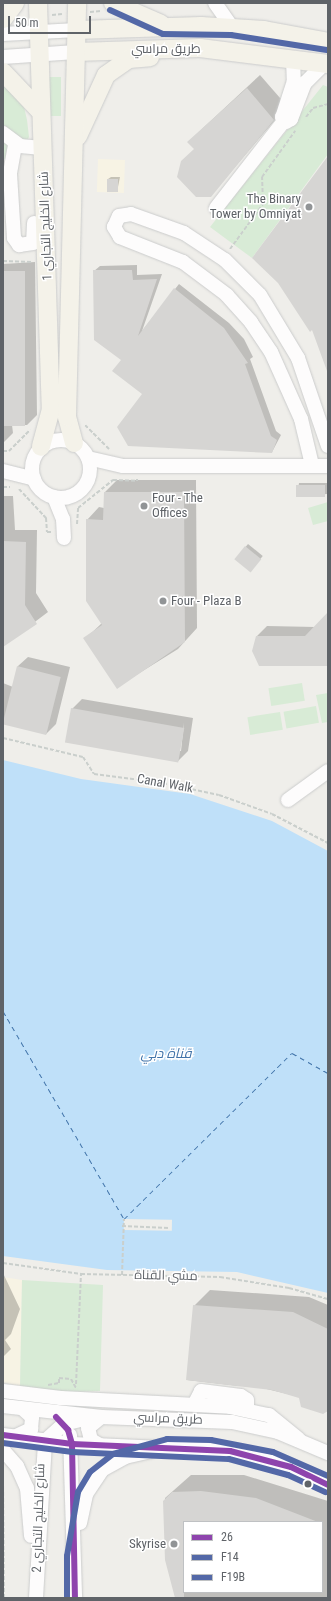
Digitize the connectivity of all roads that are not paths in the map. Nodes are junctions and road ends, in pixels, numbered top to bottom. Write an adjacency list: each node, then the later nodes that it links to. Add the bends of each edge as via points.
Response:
1 (15, 3): 6 (main road)
2 (38, 3): 10 (main road, شارع الخليج التجاري 1)
3 (77, 3): 9 (main road, شارع الخليج التجاري 1)
4 (113, 3): 7 (main road)
5 (215, 3): 8 (street)
6 (3, 19)
7 (165, 26): 8 (main road, طريق مراسي); 9 (main road, طريق مراسي)
8 (232, 28): 12 (main road, طريق مراسي)
9 (77, 30): 10 (street, طريق مراسي); 14 (main road, شارع الخليج التجاري 1)
10 (39, 32): 11 (street, طريق مراسي); 15 (main road, شارع الخليج التجاري 1)
11 (3, 34)
12 (328, 42)
13 (200, 48): 14 (main road, طريق مراسي); 17 (main road, طريق مراسي); 23 (main road, via 186,56 144,56 115,67 96,91)
14 (76, 52): 15 (street, طريق مراسي); 23 (main road, شارع الخليج التجاري 1)
15 (39, 54): 16 (street, طريق مراسي); 21 (main road, شارع الخليج التجاري 1)
16 (3, 57)
17 (293, 58): 18 (main road, طريق مراسي); 20 (street)
18 (326, 63): 20 (street)
19 (3, 72): 21 (main road)
20 (298, 88): 26 (street, via 283,115 284,121)
21 (39, 110): 25 (main road, شارع الخليج التجاري 1)
22 (3, 133): 24 (street)
23 (75, 144): 31 (main road, شارع الخليج التجاري 1, via 67,417)
24 (15, 145): 25 (street); 28 (street, via 10,167)
25 (42, 148): 27 (main road, شارع الخليج التجاري 1)
26 (216, 208)
27 (40, 218): 28 (street); 28 (street, via 35,239 24,247 16,242); 33 (main road, شارع الخليج التجاري 1, via 51,409)
28 (13, 227)
29 (319, 415): 30 (street, via 318,420 310,425); 30 (street, via 298,358 274,314 223,259 184,233 161,223 131,214 115,221 114,227 120,237 183,262 213,283 239,308 271,352); 32 (street)
30 (301, 419): 35 (street)
31 (74, 443): 33 (street, via 60,440); 34 (street)
32 (328, 446)
33 (37, 454): 38 (street); 40 (street)
34 (88, 458): 36 (street); 39 (street)
35 (312, 465): 36 (street); 37 (street)
36 (123, 466): 39 (street)
37 (328, 466)
38 (4, 471): 40 (street)
39 (88, 476): 41 (street, via 80,490)
40 (34, 479): 41 (street, via 42,490)
41 (61, 497): 42 (street)
42 (64, 538)
43 (328, 771): 44 (street)
44 (288, 800)
45 (3, 1391): 52 (street, via 61,1398 195,1403 201,1391 241,1396 248,1400 247,1410 278,1419)
46 (3, 1406): 47 (street, طريق مراسي)
47 (23, 1409): 48 (street, طريق مراسي); 51 (street, via 32,1417 32,1429)
48 (47, 1411): 49 (street, طريق مراسي); 50 (street)
49 (101, 1417): 50 (street); 52 (street, طريق مراسي, via 232,1422); 55 (street, via 88,1428 90,1440)
50 (64, 1424): 53 (street); 54 (street)
51 (9, 1436): 53 (street)
52 (300, 1440): 58 (street, طريق مراسي)
53 (45, 1441): 54 (street); 61 (street, شارع الخليج التجاري 2)
54 (72, 1444): 55 (street); 60 (street)
55 (100, 1445): 56 (street)
56 (168, 1447): 59 (street, via 251,1455 291,1467); 60 (street, via 117,1461 96,1478 86,1494)
57 (3, 1450): 61 (street, via 17,1466 26,1488)
58 (328, 1453)
59 (328, 1485)
60 (74, 1557): 63 (street)
61 (37, 1569): 62 (street, شارع الخليج التجاري 2)
62 (36, 1598)
63 (75, 1598)

